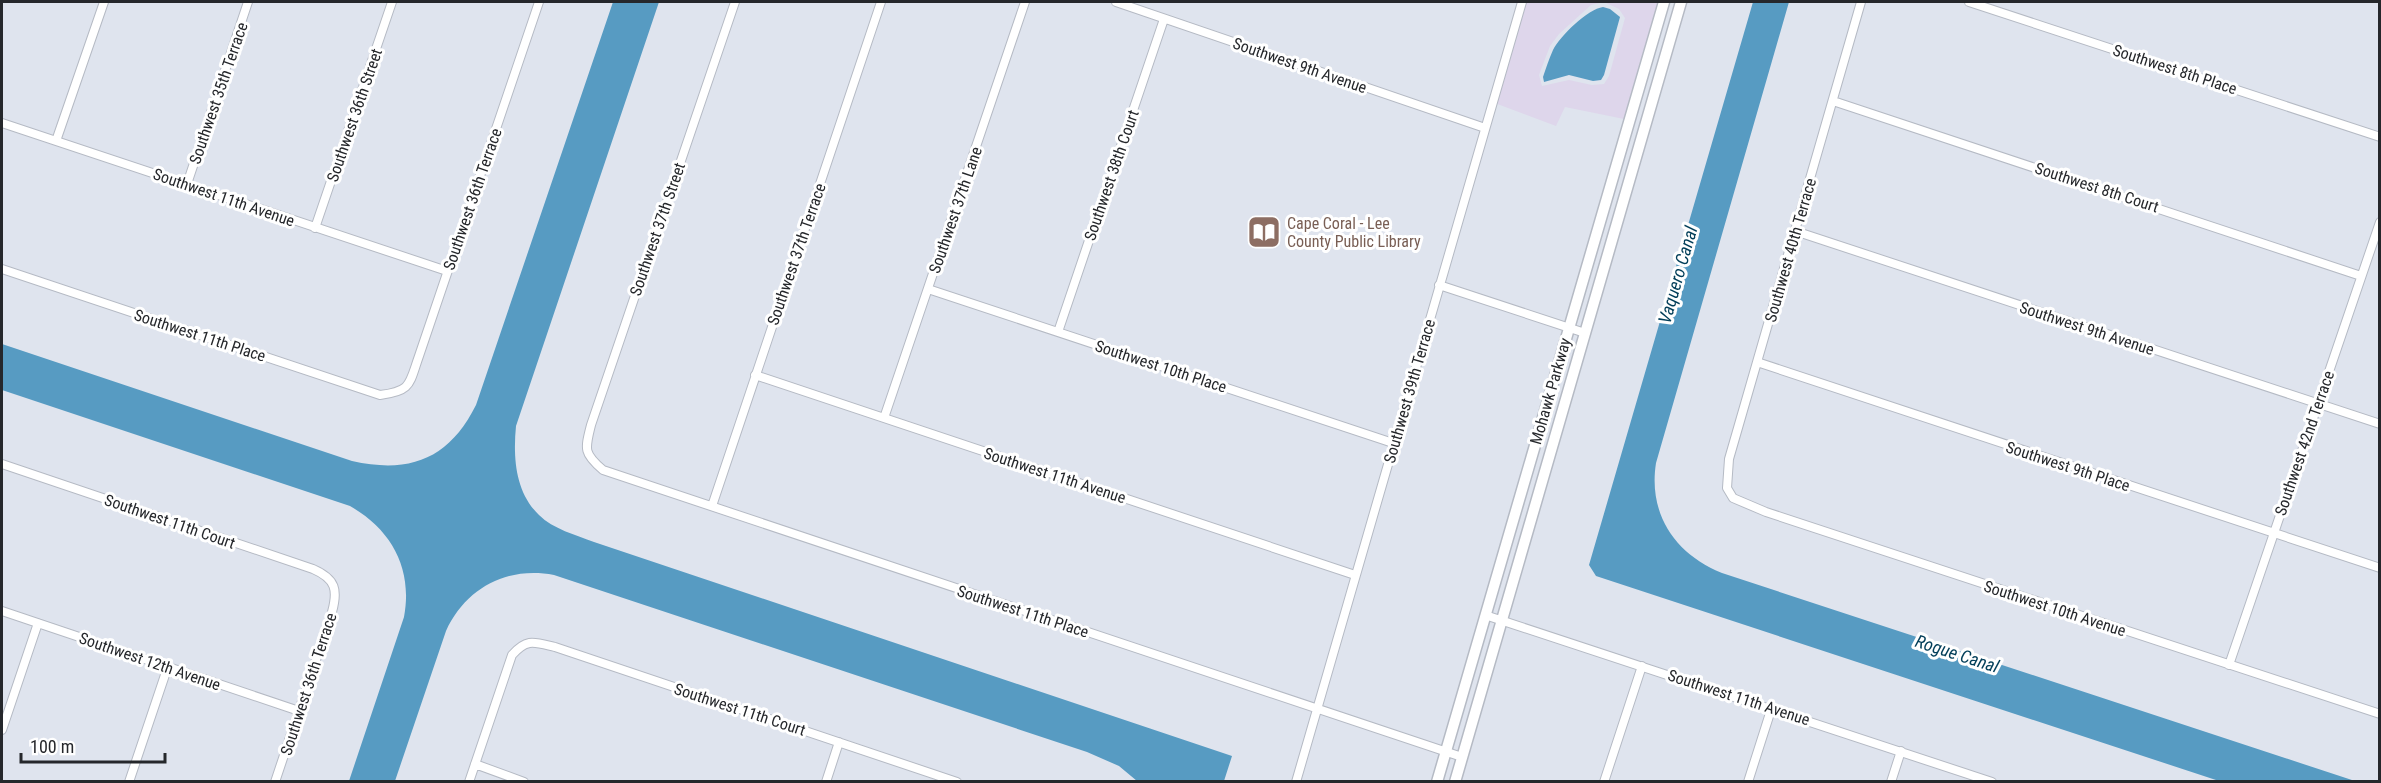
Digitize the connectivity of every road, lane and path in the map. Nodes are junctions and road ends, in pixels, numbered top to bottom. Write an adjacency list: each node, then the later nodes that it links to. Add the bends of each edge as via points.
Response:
1 (104, 2): 19 (street)
2 (248, 2): 20 (street, Southwest 35th Terrace)
3 (392, 2): 22 (street, Southwest 36th Street)
4 (539, 2): 25 (street, Southwest 36th Terrace)
5 (735, 2): 39 (street, Southwest 37th Street, via 591,425 586,447)
6 (881, 2): 33 (street, Southwest 37th Terrace)
7 (1025, 2): 28 (street, Southwest 37th Lane)
8 (1116, 2): 14 (street, Southwest 9th Avenue)
9 (1522, 2): 17 (street, Southwest 39th Terrace)
10 (1664, 2): 29 (street, Mohawk Parkway)
11 (1681, 2): 31 (street, Mohawk Parkway)
12 (1862, 2): 15 (street, Southwest 40th Terrace)
13 (1970, 2): 18 (street, Southwest 8th Place)
14 (1164, 20): 17 (street, Southwest 9th Avenue); 30 (street, Southwest 38th Court)
15 (1833, 101): 23 (street, Southwest 40th Terrace); 26 (street, Southwest 8th Court)
16 (2, 123): 19 (street, Southwest 11th Avenue)
17 (1485, 128): 27 (street, Southwest 39th Terrace)
18 (2379, 137)
19 (56, 141): 20 (street, Southwest 11th Avenue)
20 (187, 184): 22 (street, Southwest 11th Avenue)
21 (2379, 222): 26 (street, Southwest 42nd Terrace)
22 (315, 228): 25 (street, Southwest 11th Avenue)
23 (1795, 231): 32 (street, Southwest 40th Terrace); 35 (street, Southwest 9th Avenue)
24 (2, 269): 34 (street, Southwest 11th Place, via 380,395)
25 (447, 272): 34 (street, Southwest 36th Terrace, via 409,383)
26 (2361, 276): 35 (street, Southwest 42nd Terrace)
27 (1439, 285): 29 (street); 38 (street, Southwest 39th Terrace)
28 (928, 289): 30 (street, Southwest 10th Place); 36 (street, Southwest 37th Lane)
29 (1569, 328): 31 (street); 48 (street, Mohawk Parkway)
30 (1058, 332): 38 (street, Southwest 10th Place)
31 (1585, 333): 49 (street, Mohawk Parkway)
32 (1757, 362): 41 (street, Southwest 40th Terrace, via 1729,459 1726,488); 43 (street, Southwest 9th Place)
33 (755, 375): 36 (street, Southwest 11th Avenue); 42 (street, Southwest 37th Terrace)
34 (399, 392)
35 (2318, 404): 37 (street, Southwest 9th Avenue); 43 (street, Southwest 42nd Terrace)
36 (884, 418): 45 (street, Southwest 11th Avenue)
37 (2379, 424)
38 (1393, 444): 45 (street, Southwest 39th Terrace)
39 (589, 458): 42 (street, Southwest 11th Place, via 603,470)
40 (2, 464): 46 (street, Southwest 11th Court, via 313,569 323,573)
41 (1733, 498): 51 (street, Southwest 10th Avenue)
42 (712, 506): 54 (street, Southwest 11th Place)
43 (2274, 534): 44 (street, Southwest 9th Place); 51 (street, Southwest 42nd Terrace)
44 (2379, 568)
45 (1355, 575): 54 (street, Southwest 39th Terrace)
46 (334, 586): 56 (street, Southwest 36th Terrace, via 332,612)
47 (2, 611): 50 (street, Southwest 12th Avenue)
48 (1485, 615): 49 (street, Southwest 11th Avenue); 60 (street, Mohawk Parkway)
49 (1502, 620): 53 (street, Southwest 11th Avenue); 62 (street, Mohawk Parkway)
50 (38, 623): 52 (street, Southwest 12th Avenue); 58 (street)
51 (2229, 665): 57 (street, Southwest 10th Avenue)
52 (168, 666): 56 (street, Southwest 12th Avenue); 64 (street)
53 (1642, 666): 55 (street, Southwest 11th Avenue); 73 (street)
54 (1317, 708): 60 (street, Southwest 11th Place); 70 (street, Southwest 39th Terrace)
55 (1771, 710): 61 (street, Southwest 11th Avenue); 74 (street)
56 (299, 711): 65 (street, Southwest 36th Terrace)
57 (2379, 714)
58 (2, 730)
59 (839, 742): 63 (street, Southwest 11th Court, via 533,642 522,644 512,655); 68 (street); 69 (street, Southwest 11th Court)
60 (1445, 751): 62 (street, Southwest 11th Place); 71 (street, Mohawk Parkway)
61 (1901, 752): 75 (street); 76 (street, Southwest 11th Avenue)
62 (1462, 757): 72 (street, Mohawk Parkway)
63 (475, 764): 66 (street); 67 (street)
64 (129, 782)
65 (275, 782)
66 (469, 782)
67 (524, 782)
68 (826, 782)
69 (957, 782)
70 (1296, 782)
71 (1437, 782)
72 (1455, 782)
73 (1604, 782)
74 (1748, 782)
75 (1891, 782)
76 (1992, 782)

